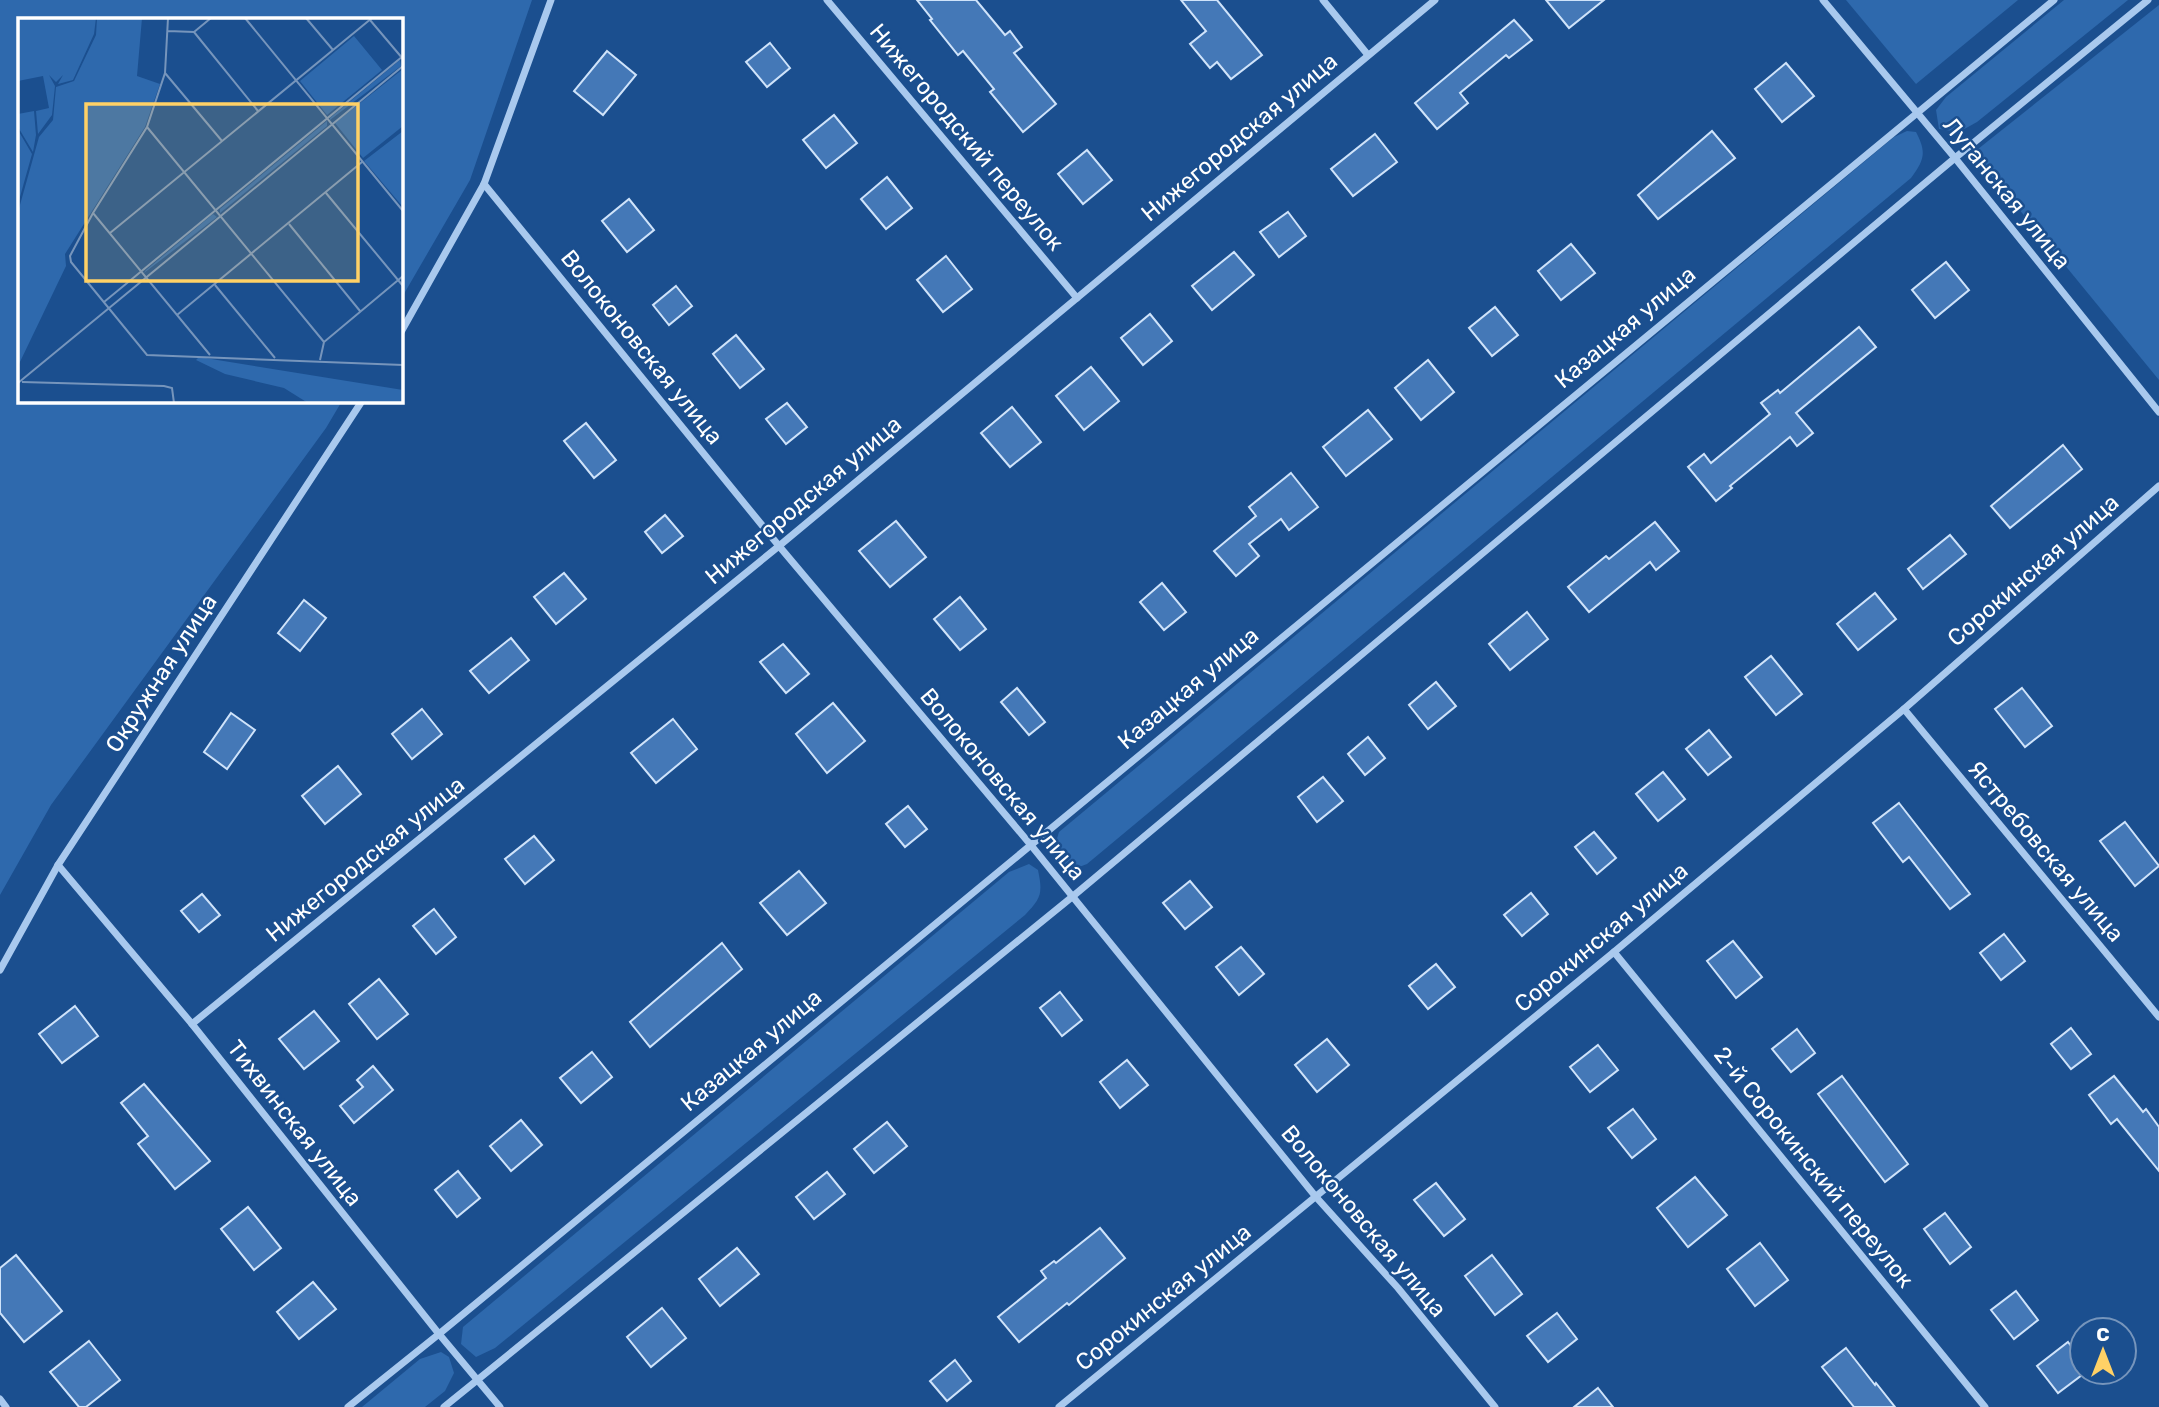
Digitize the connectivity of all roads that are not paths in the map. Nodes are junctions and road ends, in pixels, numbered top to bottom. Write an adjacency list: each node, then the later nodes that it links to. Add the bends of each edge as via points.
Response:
1 (551, 0): 11 (street)
2 (827, 0): 12 (street, Нижегородский переулок)
3 (1323, 0): 8 (street)
4 (1435, 0): 8 (street, Нижегородская улица)
5 (1823, 0): 9 (street, Луганская улица)
6 (2053, 0): 9 (street, Казацкая улица)
7 (2148, 0): 10 (street)
8 (1368, 55): 12 (street, Нижегородская улица)
9 (1917, 112): 10 (street, Луганская улица); 19 (street, Казацкая улица)
10 (1955, 158): 15 (street, Луганская улица); 21 (street)
11 (484, 184): 13 (street); 17 (street, Волоконовская улица)
12 (1077, 298): 17 (street, Нижегородская улица)
13 (402, 330)
14 (361, 402): 20 (street, Окружная улица)
15 (2159, 412)
16 (2159, 486): 18 (street, Сорокинская улица)
17 (779, 546): 19 (street, Волоконовская улица); 25 (street, Нижегородская улица)
18 (1904, 709): 22 (street, Сорокинская улица); 24 (street, Ястребовская улица)
19 (1030, 844): 21 (street, Волоконовская улица); 27 (street, Казацкая улица)
20 (58, 864): 23 (street, Окружная улица); 25 (street, Тихвинская улица)
21 (1072, 898): 26 (street, Волоконовская улица); 28 (street)
22 (1614, 952): 26 (street, Сорокинская улица); 36 (street, 2-й Сорокинский переулок)
23 (0, 970)
24 (2159, 1017)
25 (192, 1024): 27 (street, Тихвинская улица)
26 (1316, 1197): 34 (street, Сорокинская улица); 35 (street, Волоконовская улица)
27 (439, 1334): 28 (street, Тихвинская улица); 31 (street, Казацкая улица)
28 (477, 1380): 32 (street); 33 (street, Тихвинская улица)
29 (0, 1399): 30 (street)
30 (6, 1407)
31 (348, 1407)
32 (444, 1407)
33 (500, 1407)
34 (1059, 1407)
35 (1495, 1407)
36 (1985, 1407)

